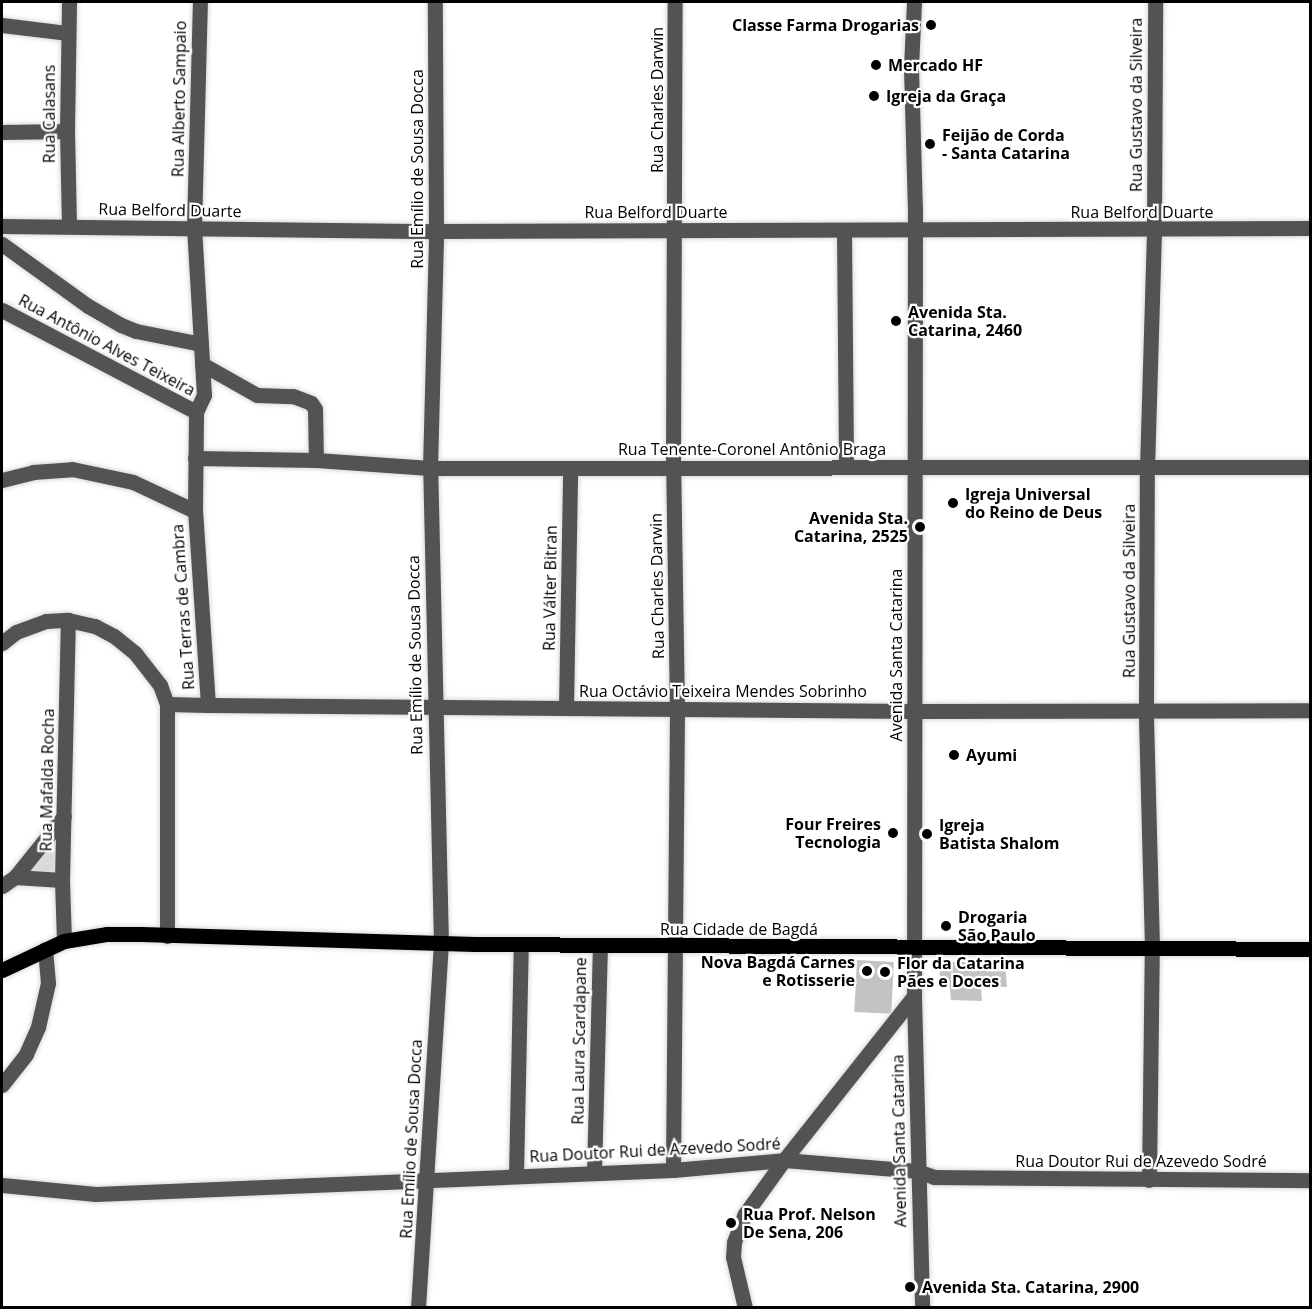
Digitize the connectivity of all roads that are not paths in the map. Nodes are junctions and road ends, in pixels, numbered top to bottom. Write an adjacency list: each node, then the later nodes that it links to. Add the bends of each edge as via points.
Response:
1 (69, 2): 8 (street, Rua Calasans)
2 (200, 2): 13 (street, Rua Alberto Sampaio)
3 (435, 2): 16 (street, Rua Emílio de Sousa Docca)
4 (675, 2): 15 (street, Rua Charles Darwin)
5 (914, 2): 18 (street, Avenida Santa Catarina)
6 (1155, 2): 19 (street, Rua Gustavo da Silveira)
7 (2, 25): 8 (street)
8 (67, 33): 9 (street, Rua Calasans)
9 (67, 131): 10 (street); 12 (street, Rua Calasans)
10 (2, 132)
11 (2, 226): 12 (street, Rua Belford Duarte)
12 (69, 226): 13 (street, Rua Belford Duarte)
13 (194, 228): 16 (street, Rua Belford Duarte); 22 (street, Rua Alberto Sampaio)
14 (1311, 228): 19 (street, Rua Belford Duarte)
15 (675, 230): 16 (street, Rua Belford Duarte); 17 (street, Rua Belford Duarte); 32 (street, Rua Charles Darwin)
16 (436, 231): 30 (street, Rua Emílio de Sousa Docca)
17 (844, 231): 18 (street, Rua Belford Duarte); 27 (street)
18 (914, 231): 19 (street, Rua Belford Duarte); 28 (street, Avenida Santa Catarina)
19 (1154, 231): 33 (street, Rua Gustavo da Silveira)
20 (2, 244): 22 (street, via 47,279 113,320 136,331)
21 (2, 310): 24 (street, Rua Antônio Alves Teixeira)
22 (201, 344): 23 (street, Rua Alberto Sampaio)
23 (202, 364): 24 (street, Rua Alberto Sampaio, via 204,395); 26 (street, via 257,395 293,396 311,403 315,409)
24 (196, 412): 25 (street, Rua Terras de Cambra)
25 (195, 458): 26 (street, Rua Tenente-Coronel Antônio Braga); 35 (street, Rua Terras de Cambra)
26 (316, 460): 30 (street, Rua Tenente-Coronel Antônio Braga)
27 (846, 467): 28 (street, Rua Tenente-Coronel Antônio Braga); 32 (street, Rua Tenente-Coronel Antônio Braga)
28 (914, 467): 33 (street, Rua Tenente-Coronel Antônio Braga); 45 (street, Avenida Santa Catarina)
29 (1311, 467): 33 (street, Rua Tenente-Coronel Antônio Braga)
30 (430, 468): 31 (street, Rua Tenente-Coronel Antônio Braga); 40 (street, Rua Emílio de Sousa Docca)
31 (570, 468): 32 (street, Rua Tenente-Coronel Antônio Braga); 41 (street, Rua Válter Bitran)
32 (673, 468): 42 (street, Rua Charles Darwin)
33 (1147, 468): 43 (street, Rua Gustavo da Silveira)
34 (2, 480): 35 (street, via 33,472 72,469 133,482)
35 (195, 511): 39 (street, Rua Terras de Cambra)
36 (68, 620): 37 (street, via 30,626); 38 (street, via 101,629 128,646 160,685); 46 (street, Rua Mafalda Rocha)
37 (2, 643)
38 (167, 704): 39 (street, Rua Terras de Cambra); 50 (street, Rua Terras de Cambra)
39 (208, 705): 40 (street, Rua Octávio Teixeira Mendes Sobrinho)
40 (433, 708): 41 (street, Rua Octávio Teixeira Mendes Sobrinho); 54 (street, Rua Emílio de Sousa Docca)
41 (566, 708): 42 (street, Rua Octávio Teixeira Mendes Sobrinho)
42 (677, 710): 45 (street, Rua Octávio Teixeira Mendes Sobrinho); 57 (street, Rua Charles Darwin)
43 (1146, 710): 44 (street, Rua Octávio Teixeira Mendes Sobrinho); 45 (street, Rua Octávio Teixeira Mendes Sobrinho); 59 (street, Rua Gustavo da Silveira)
44 (1311, 710)
45 (914, 711): 58 (street, Avenida Santa Catarina)
46 (64, 816): 47 (street); 48 (street, Rua Mafalda Rocha)
47 (15, 877): 48 (street); 49 (street)
48 (62, 880): 53 (street, Rua Mafalda Rocha)
49 (2, 886)
50 (167, 902): 51 (street, via 156,922); 52 (street, Rua Terras de Cambra)
51 (141, 933): 52 (main road, Rua Cidade de Bagdá); 53 (main road, Rua Cidade de Bagdá)
52 (167, 936): 54 (main road, Rua Cidade de Bagdá)
53 (64, 941): 60 (main road, Rua Cidade de Bagdá)
54 (441, 944): 55 (main road, Rua Cidade de Bagdá); 70 (street, Rua Emílio de Sousa Docca)
55 (521, 945): 56 (main road, Rua Cidade de Bagdá); 69 (street)
56 (600, 946): 57 (main road, Rua Cidade de Bagdá); 68 (street, Rua Laura Scardapane)
57 (675, 947): 58 (main road, Rua Cidade de Bagdá); 66 (street, Rua Charles Darwin)
58 (914, 947): 59 (main road, Rua Cidade de Bagdá); 63 (street, Avenida Santa Catarina)
59 (1152, 948): 61 (main road, Rua Cidade de Bagdá); 71 (street, Rua Gustavo da Silveira)
60 (45, 950): 62 (main road, Rua Cidade de Bagdá); 64 (street, via 48,983 38,1027 26,1054)
61 (1311, 950)
62 (2, 970)
63 (914, 996): 65 (street); 67 (street, Avenida Santa Catarina)
64 (2, 1085)
65 (784, 1160): 66 (street, Rua Doutor Rui de Azevedo Sodré); 67 (street, Rua Doutor Rui de Azevedo Sodré); 75 (street, via 745,1214 734,1242 734,1267)
66 (672, 1170): 68 (street, Rua Doutor Rui de Azevedo Sodré)
67 (917, 1171): 71 (street, Rua Doutor Rui de Azevedo Sodré, via 934,1177); 76 (street, Avenida Santa Catarina)
68 (594, 1173): 69 (street, Rua Doutor Rui de Azevedo Sodré)
69 (516, 1176): 70 (street, Rua Doutor Rui de Azevedo Sodré)
70 (426, 1180): 73 (street, Rua Doutor Rui de Azevedo Sodré, via 96,1194); 74 (street, Rua Emílio de Sousa Docca)
71 (1149, 1180): 72 (street, Rua Doutor Rui de Azevedo Sodré)
72 (1311, 1180)
73 (2, 1185)
74 (418, 1308)
75 (745, 1308)
76 (922, 1308)

